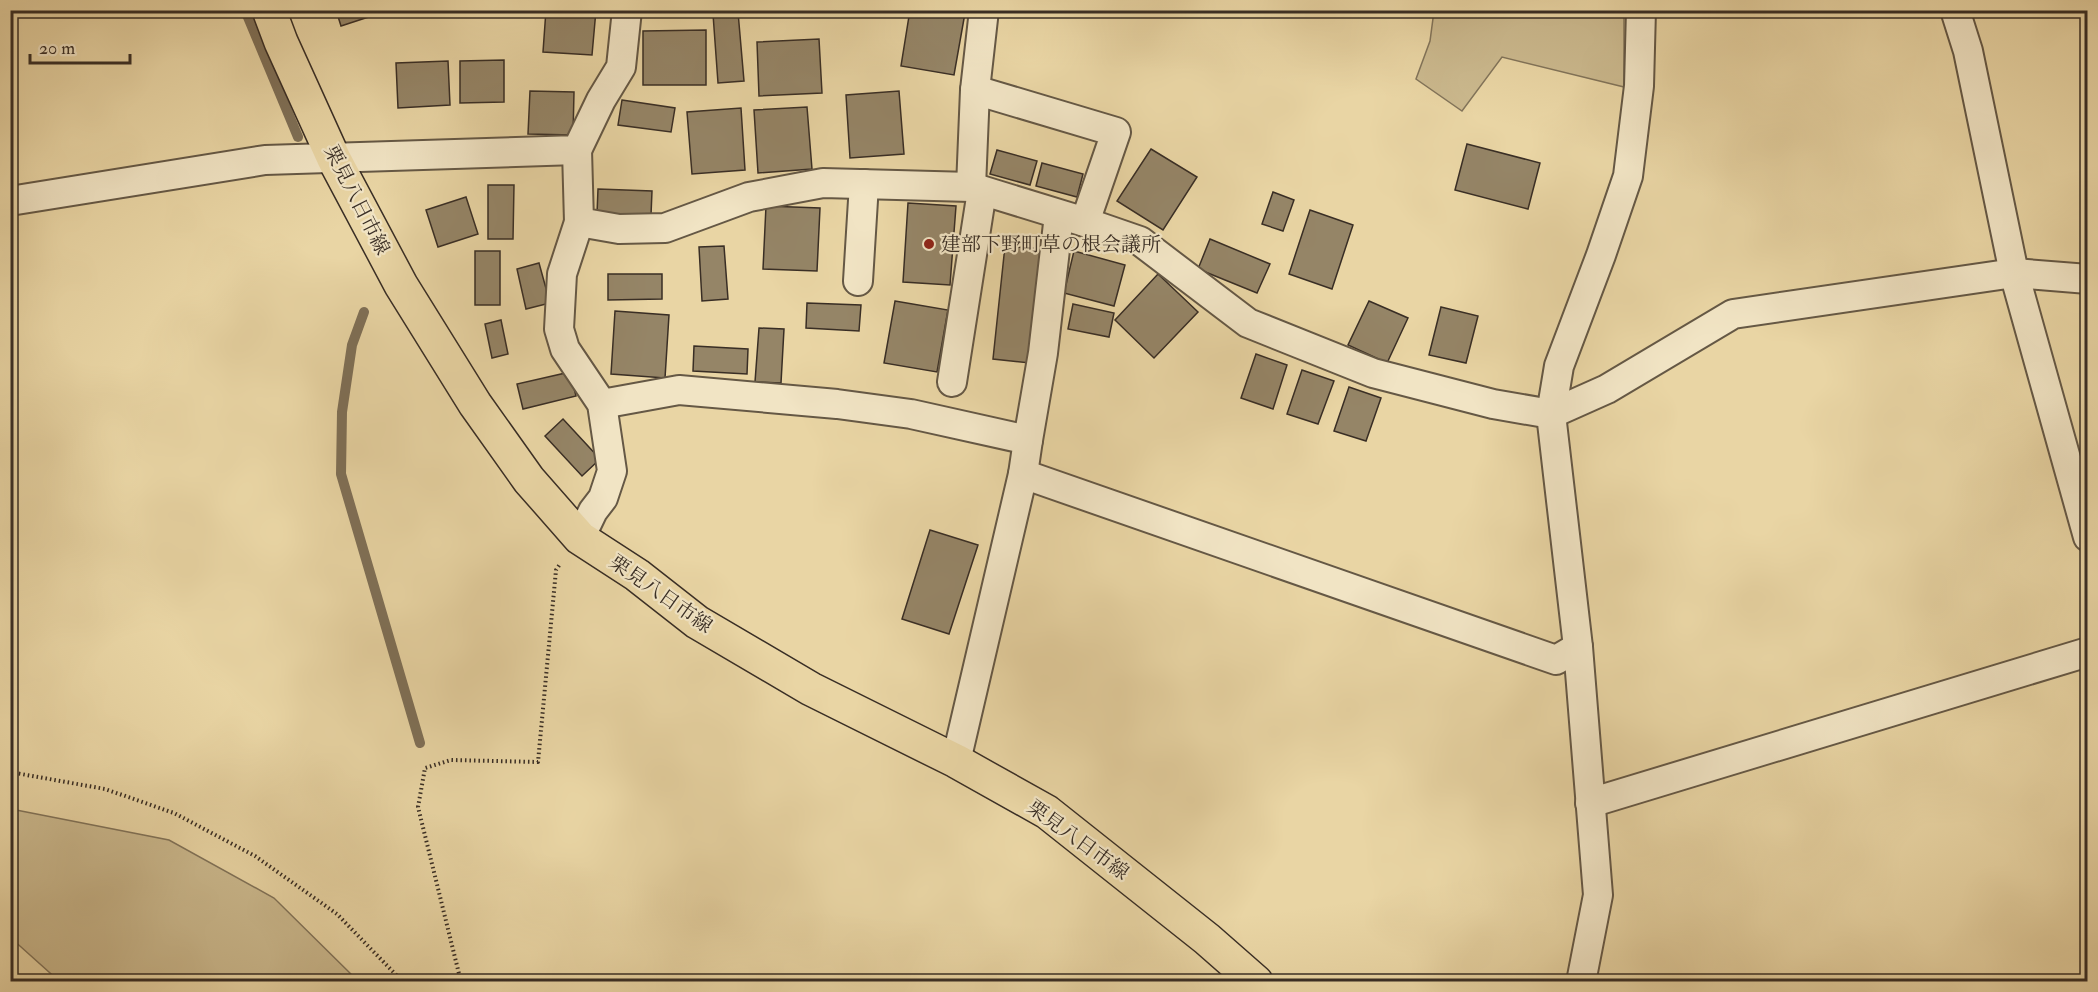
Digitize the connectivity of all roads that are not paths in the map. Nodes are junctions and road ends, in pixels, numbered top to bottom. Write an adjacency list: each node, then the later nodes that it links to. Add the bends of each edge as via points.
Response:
1 (269, 10): 8 (main road, 栗見八日市線)
2 (627, 10): 7 (street, via 621,67)
3 (984, 10): 6 (street)
4 (1641, 10): 19 (street, via 1639,86 1628,176 1558,366)
5 (1955, 10): 14 (street, via 1968,51)
6 (975, 90): 10 (street); 12 (street, via 1116,132)
7 (577, 150): 8 (street); 13 (street)
8 (334, 159): 11 (street, via 265,160); 23 (main road, 栗見八日市線, via 401,285 475,404 529,480)
9 (864, 184): 10 (street); 13 (street, via 823,183 749,197 665,228 619,229); 16 (street)
10 (976, 189): 12 (street); 17 (street)
11 (10, 201)
12 (1072, 218): 19 (street, via 1140,241 1248,323 1373,373 1492,404); 20 (street)
13 (579, 222): 18 (street, via 562,274 559,329 565,349)
14 (2014, 273): 15 (street); 19 (street, via 1733,314 1607,389); 22 (street)
15 (2088, 279)
16 (858, 281)
17 (952, 382)
18 (602, 404): 20 (street, via 691,391 911,414); 23 (street, via 612,471 603,498)
19 (1551, 414): 24 (street)
20 (1028, 440): 21 (street)
21 (1023, 474): 24 (street, via 1556,660); 26 (street)
22 (2088, 537)
23 (579, 538): 26 (main road, 栗見八日市線, via 637,574 706,627 811,689)
24 (1578, 647): 27 (street)
25 (2088, 652): 27 (street)
26 (956, 761): 28 (main road, 栗見八日市線, via 1047,812)
27 (1590, 802): 29 (street, via 1598,895)
28 (1256, 981)
29 (1581, 981)

